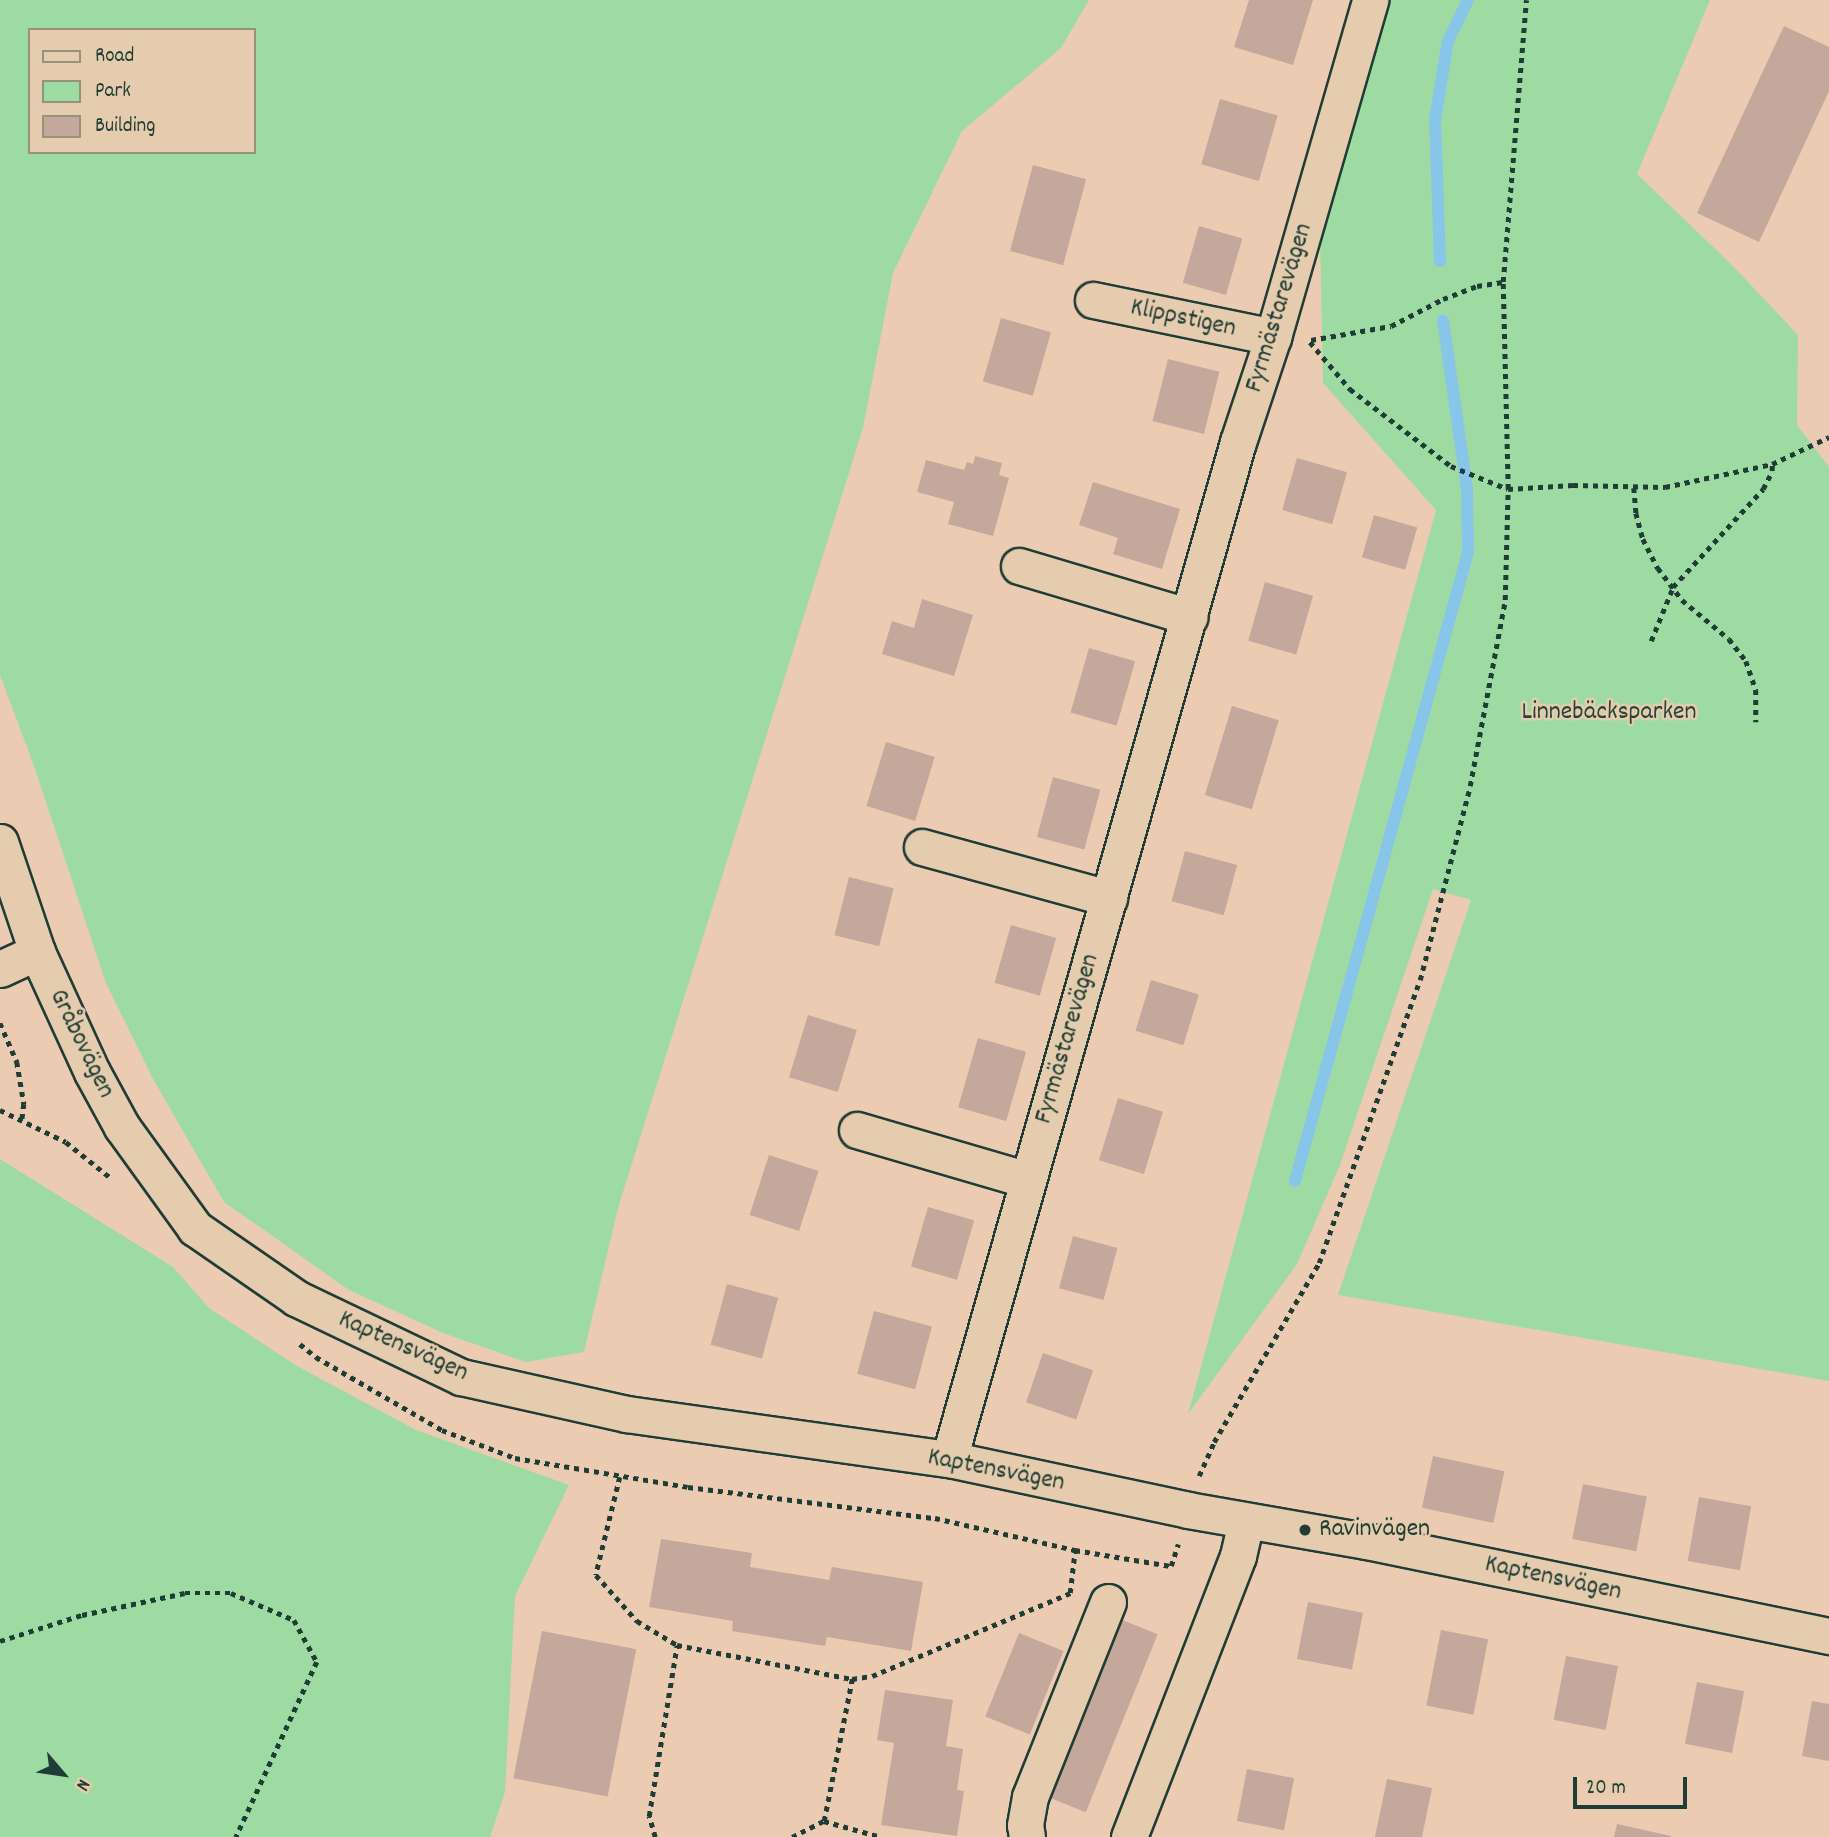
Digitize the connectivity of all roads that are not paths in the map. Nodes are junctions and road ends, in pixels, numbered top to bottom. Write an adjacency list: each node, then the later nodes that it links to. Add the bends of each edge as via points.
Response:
1 (1370, 0): 3 (street, Fyrmästarevägen)
2 (1093, 300): 3 (street, Klippstigen)
3 (1273, 337): 5 (street, Fyrmästarevägen, via 1238,442)
4 (1019, 566): 5 (street)
5 (1190, 617): 8 (street, Fyrmästarevägen)
6 (0, 842): 9 (street, Gråbovägen)
7 (922, 847): 8 (street)
8 (1108, 898): 12 (street, Fyrmästarevägen)
9 (37, 951): 10 (street); 13 (street, Gråbovägen, via 122,1127)
10 (0, 969)
11 (857, 1130): 12 (street)
12 (1028, 1180): 14 (street, Fyrmästarevägen)
13 (195, 1228): 14 (street, Kaptensvägen, via 296,1298 461,1377 627,1415)
14 (948, 1460): 15 (street, Kaptensvägen)
15 (1246, 1521): 17 (street, Kaptensvägen, via 1391,1546); 18 (street, via 1238,1556)
16 (1108, 1602): 19 (street, via 1030,1797)
17 (1829, 1636)
18 (1136, 1835)
19 (1027, 1837)

